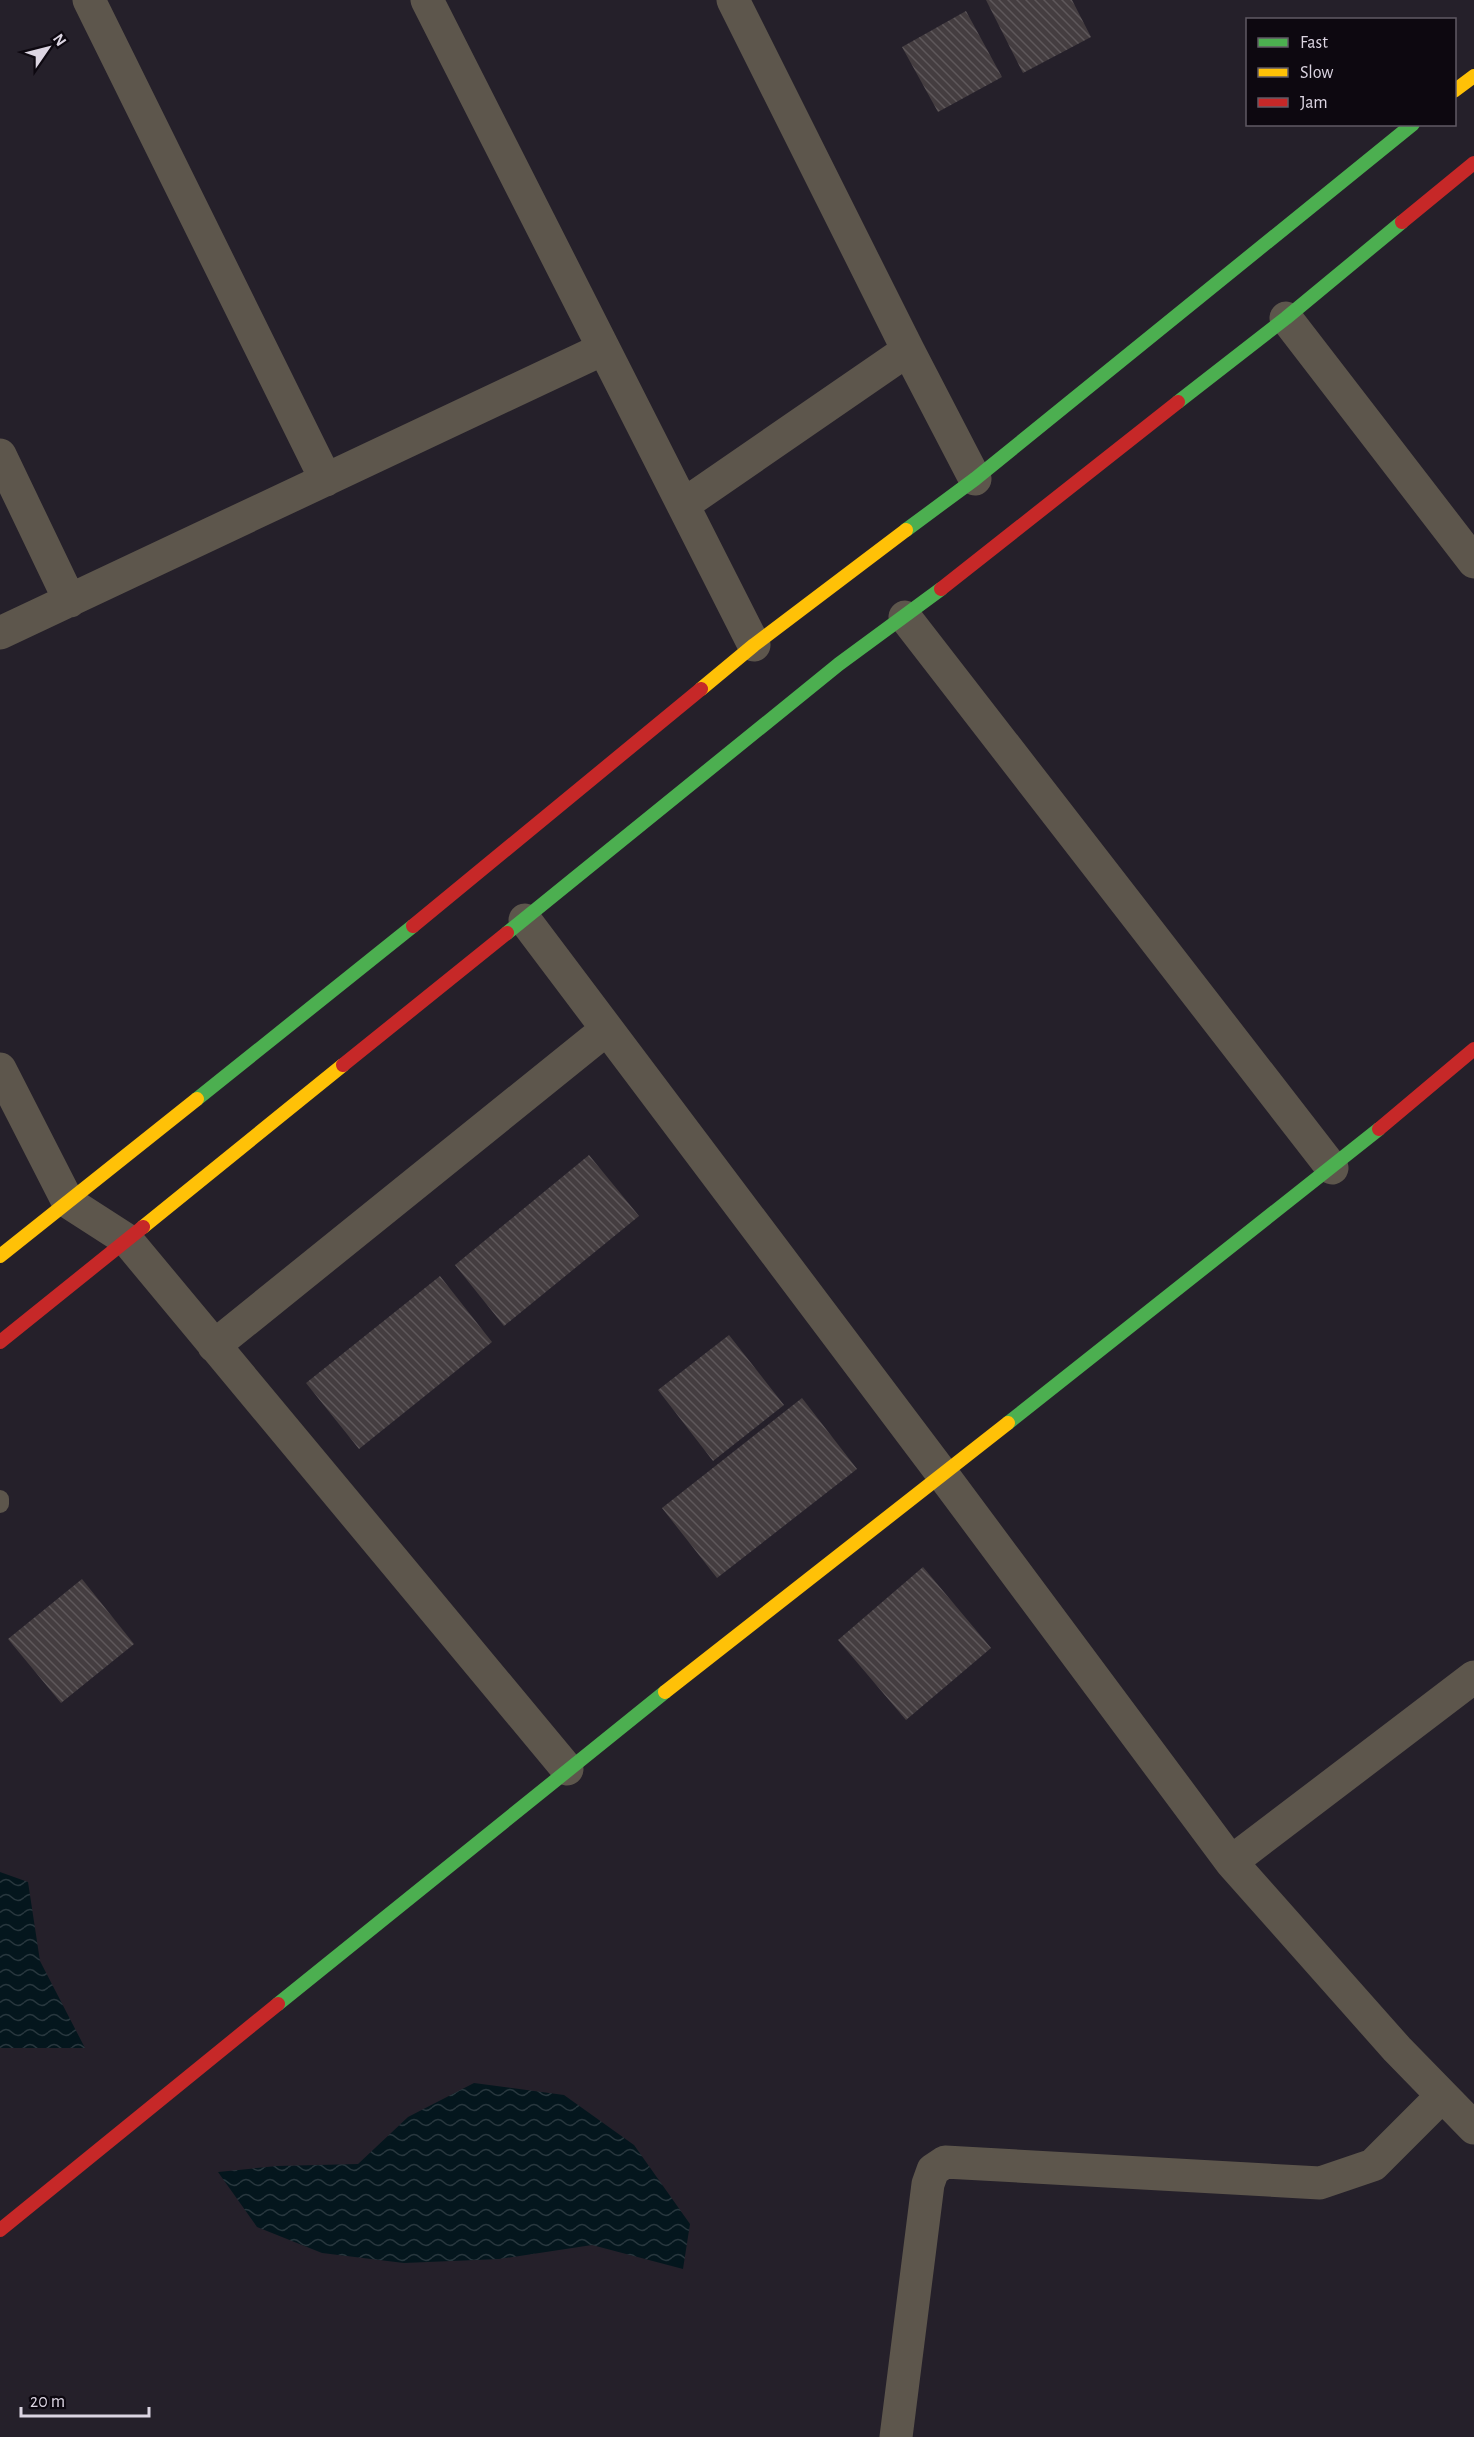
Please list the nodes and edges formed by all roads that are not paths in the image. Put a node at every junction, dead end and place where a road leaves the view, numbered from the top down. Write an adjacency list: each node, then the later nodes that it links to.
1 (89, 0): 13 (street)
2 (427, 0): 9 (street)
3 (734, 0): 10 (street)
4 (1474, 76): 5 (main road)
5 (1456, 91)
6 (1411, 126): 12 (main road)
7 (1474, 162): 8 (main road)
8 (1286, 318): 15 (street); 17 (main road)
9 (603, 349): 13 (street); 14 (street)
10 (908, 350): 12 (street); 14 (street)
11 (0, 455): 16 (street)
12 (975, 479): 19 (main road)
13 (326, 480): 16 (street)
14 (683, 505): 19 (street)
15 (1474, 562)
16 (70, 601): 18 (street)
17 (904, 617): 20 (main road); 24 (street)
18 (0, 633)
19 (754, 645): 25 (main road)
20 (525, 920): 21 (street); 26 (main road)
21 (607, 1029): 29 (street); 30 (street)
22 (1474, 1049): 24 (main road)
23 (0, 1069): 25 (street)
24 (1332, 1167): 30 (main road)
25 (68, 1202): 26 (street); 27 (main road)
26 (126, 1240): 28 (main road); 29 (street)
27 (0, 1256)
28 (0, 1342)
29 (214, 1346): 32 (street)
30 (943, 1475): 32 (main road); 33 (street)
31 (1474, 1677): 33 (street)
32 (567, 1769): 36 (main road)
33 (1231, 1862): 34 (street)
34 (1442, 2096): 35 (street); 37 (street)
35 (1474, 2128)
36 (0, 2230)
37 (896, 2437)

